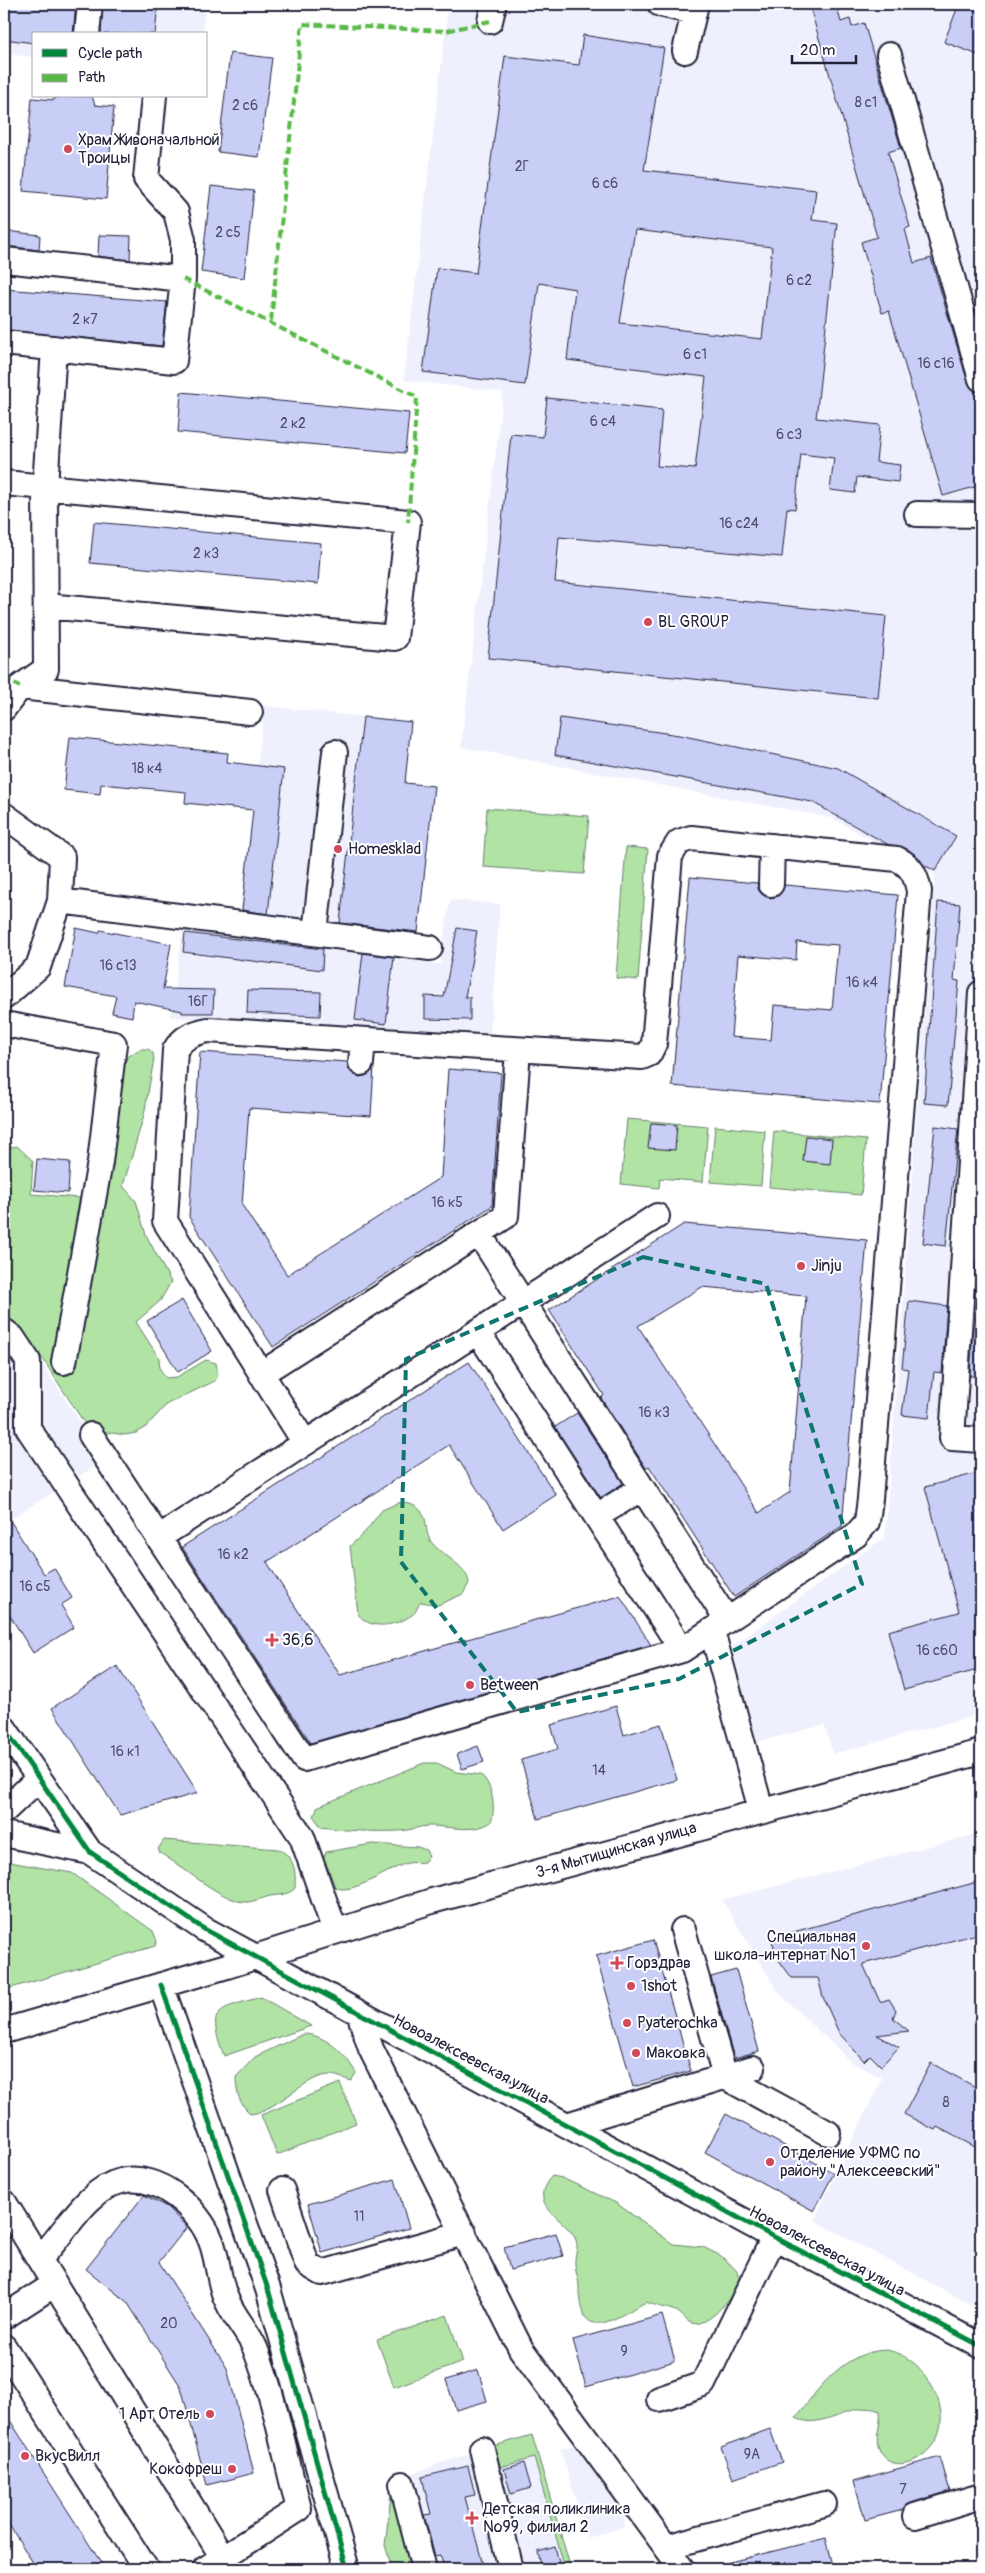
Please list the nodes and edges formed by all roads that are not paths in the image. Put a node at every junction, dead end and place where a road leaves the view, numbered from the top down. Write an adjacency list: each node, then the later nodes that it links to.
1 (90, 4): 4 (street)
2 (660, 4): 3 (street)
3 (695, 8): 5 (street)
4 (87, 32)
5 (686, 51)
6 (889, 55): 12 (street)
7 (154, 98): 9 (street)
8 (4, 260): 9 (street)
9 (183, 279): 11 (street)
10 (4, 343): 11 (street)
11 (54, 348): 14 (street)
12 (981, 379)
13 (4, 484): 14 (street)
14 (45, 488): 17 (street); 17 (street)
15 (918, 514): 16 (street)
16 (981, 515)
17 (46, 606): 18 (street)
18 (20, 687): 19 (street); 20 (street)
19 (4, 708)
20 (250, 712)
21 (335, 752): 26 (street)
22 (4, 815): 25 (street)
23 (772, 846): 24 (street); 32 (street); 47 (street)
24 (771, 884)
25 (60, 901): 26 (street); 29 (street)
26 (315, 933): 27 (street)
27 (430, 948)
28 (981, 994): 42 (street)
29 (4, 997)
30 (4, 1024): 39 (street)
31 (363, 1040): 32 (street); 33 (street); 40 (street)
32 (518, 1050): 35 (street)
33 (361, 1063)
34 (657, 1216): 36 (street)
35 (479, 1234): 36 (street); 40 (street)
36 (523, 1303): 38 (street); 44 (street)
37 (4, 1331): 57 (street)
38 (478, 1332): 43 (street); 45 (street)
39 (64, 1362)
40 (261, 1374): 43 (street)
41 (91, 1435): 46 (street)
42 (981, 1440)
43 (305, 1443): 46 (street)
44 (642, 1488): 45 (street); 47 (street)
45 (597, 1516): 48 (street)
46 (158, 1538): 48 (street)
47 (719, 1626): 48 (street); 52 (street)
48 (682, 1650)
49 (4, 1728): 51 (street, Новоалексеевская улица)
50 (981, 1752): 52 (street, 3-я Мытищинская улица)
51 (38, 1779): 53 (street); 55 (street, Новоалексеевская улица)
52 (761, 1810): 57 (street, 3-я Мытищинская улица)
53 (4, 1811)
54 (4, 1834): 55 (street, Новоалексеевская улица)
55 (90, 1852): 58 (street, Новоалексеевская улица)
56 (683, 1930): 63 (street)
57 (334, 1931): 58 (street, 3-я Мытищинская улица)
58 (253, 1958): 59 (street, 3-я Мытищинская улица); 60 (street, Новоалексеевская улица)
59 (161, 1985): 61 (street, 3-я Мытищинская улица); 84 (street)
60 (359, 2013): 64 (street, Новоалексеевская улица); 68 (street)
61 (4, 2031)
62 (752, 2068): 63 (street)
63 (725, 2077): 64 (street); 65 (street)
64 (567, 2125): 69 (street, Новоалексеевская улица)
65 (828, 2134)
66 (282, 2190): 68 (street)
67 (4, 2202): 70 (street)
68 (464, 2233): 81 (street)
69 (774, 2237): 73 (street, Новоалексеевская улица); 75 (street)
70 (40, 2258): 71 (street); 82 (street)
71 (55, 2284): 72 (street); 82 (street)
72 (4, 2317)
73 (981, 2346)
74 (4, 2347): 83 (street)
75 (659, 2399)
76 (482, 2449): 86 (street)
77 (402, 2484): 85 (street)
78 (981, 2496): 80 (street)
79 (824, 2504): 81 (street)
80 (915, 2516)
81 (666, 2547): 87 (street)
82 (219, 2565)
83 (146, 2569)
84 (347, 2569)
85 (424, 2569)
86 (511, 2569)
87 (682, 2569)

